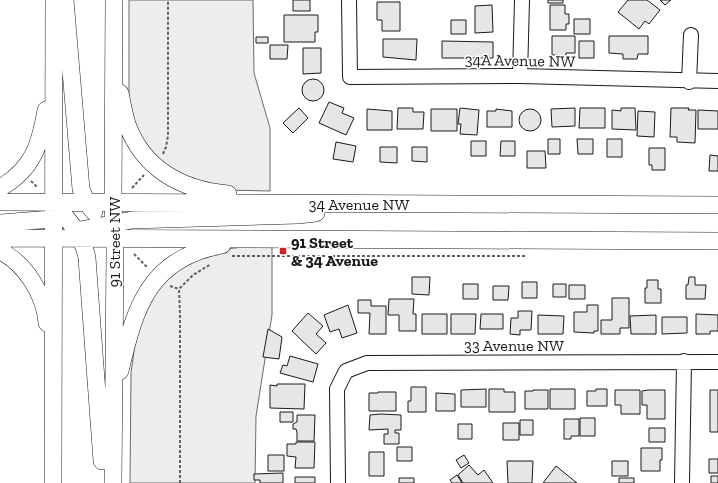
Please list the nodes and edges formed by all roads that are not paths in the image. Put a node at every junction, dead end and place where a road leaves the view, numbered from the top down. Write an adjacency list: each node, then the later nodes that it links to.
1 (54, 0): 7 (main road)
2 (65, 0): 18 (main road)
3 (114, 0): 8 (main road, 91 Street NW)
4 (350, 0): 9 (street, 34A Avenue NW)
5 (522, 0): 9 (street)
6 (691, 35): 11 (street)
7 (54, 62): 12 (main road); 14 (main road)
8 (114, 67): 15 (main road, 91 Street NW); 16 (main road)
9 (520, 76): 11 (street, 34A Avenue NW)
10 (718, 81): 11 (street, 34A Avenue NW)
11 (689, 82)
12 (0, 188)
13 (0, 202): 14 (main road, 34 Avenue NW)
14 (54, 202): 18 (main road, 34 Avenue NW); 20 (main road)
15 (113, 203): 16 (main road, 34 Avenue NW); 18 (main road, 34 Avenue NW); 21 (main road, 91 Street NW)
16 (373, 204): 17 (main road, 34 Avenue NW); 21 (main road)
17 (718, 205)
18 (90, 207): 20 (main road); 21 (main road)
19 (0, 223): 20 (main road)
20 (69, 227): 21 (main road); 23 (main road); 23 (main road); 32 (main road)
21 (110, 229): 24 (main road); 30 (main road, 91 Street NW)
22 (0, 238): 23 (main road)
23 (54, 239): 29 (main road)
24 (259, 239): 25 (main road); 30 (main road)
25 (718, 241)
26 (0, 251): 29 (main road)
27 (684, 361): 28 (street, 33 Avenue NW); 34 (street, 33 Avenue NW); 35 (street)
28 (718, 362)
29 (53, 389): 31 (main road)
30 (113, 400): 33 (main road, 91 Street NW)
31 (53, 483)
32 (103, 483)
33 (113, 483)
34 (338, 483)
35 (682, 483)

